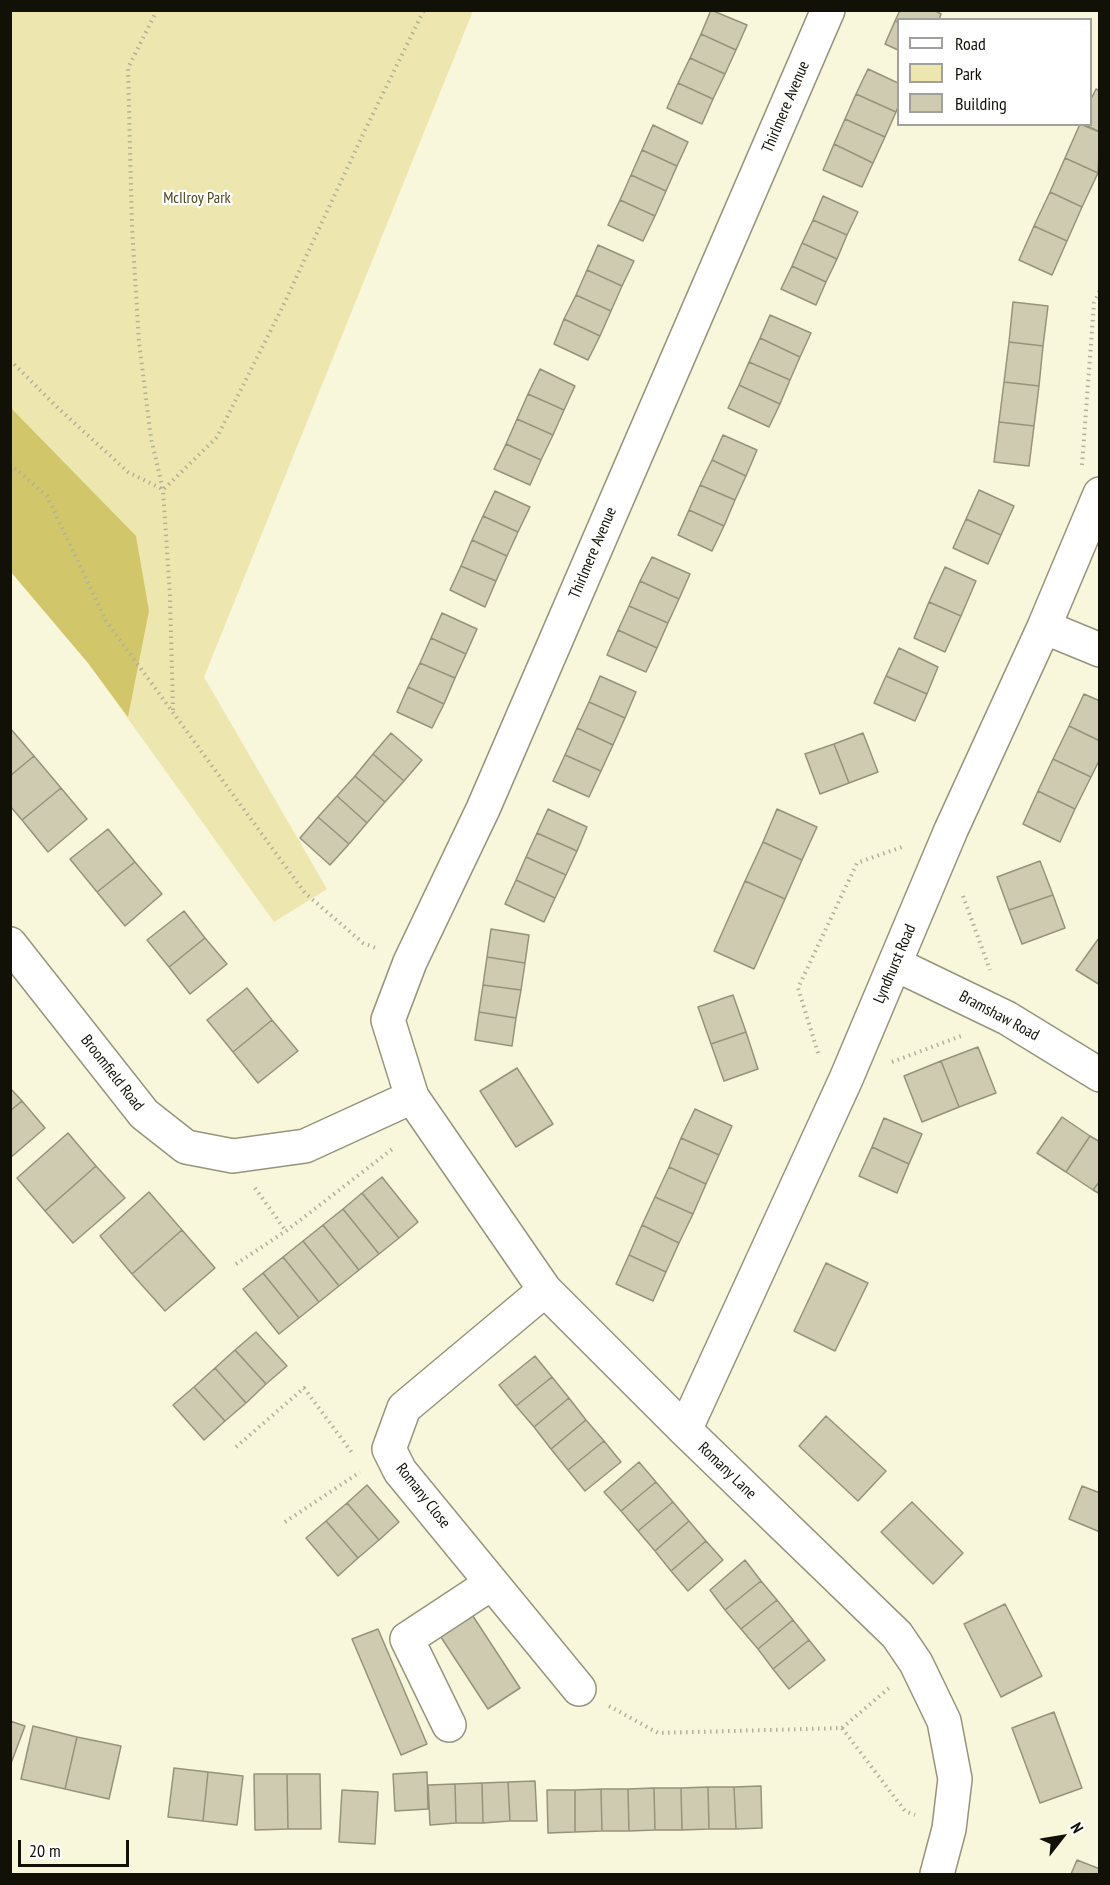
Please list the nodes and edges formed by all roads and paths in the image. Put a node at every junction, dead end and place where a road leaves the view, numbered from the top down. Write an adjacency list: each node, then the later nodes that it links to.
1 (157, 10): 8 (path)
2 (424, 10): 8 (path)
3 (828, 10): 14 (street, Thirlmere Avenue)
4 (1100, 290): 7 (path)
5 (10, 360): 8 (path)
6 (10, 464): 11 (path)
7 (1090, 485): 9 (street, Lyndhurst Road)
8 (163, 490): 11 (path)
9 (1044, 627): 10 (street); 12 (street, Lyndhurst Road)
10 (1100, 650)
11 (173, 710): 14 (path)
12 (951, 830): 15 (street, Lyndhurst Road); 17 (path)
13 (10, 944): 19 (street, Broomfield Road)
14 (410, 962): 18 (street, Thirlmere Avenue)
15 (895, 964): 16 (street, Bramshaw Road); 17 (street, Lyndhurst Road)
16 (1100, 1075)
17 (834, 1106): 23 (street, Lyndhurst Road)
18 (420, 1109): 19 (street, Broomfield Road); 20 (path); 22 (street, Romany Lane)
19 (233, 1156): 20 (path)
20 (286, 1231): 21 (path)
21 (236, 1264)
22 (545, 1290): 23 (street, Romany Lane); 25 (street, Romany Close)
23 (685, 1430): 33 (street, Romany Lane)
24 (236, 1447): 25 (path)
25 (377, 1459): 26 (path); 27 (street, Romany Close)
26 (285, 1522)
27 (492, 1582): 29 (street, Romany Close); 30 (street)
28 (896, 1682): 31 (path)
29 (579, 1689): 31 (path)
30 (449, 1725)
31 (842, 1728): 32 (path)
32 (905, 1811)
33 (938, 1875)

